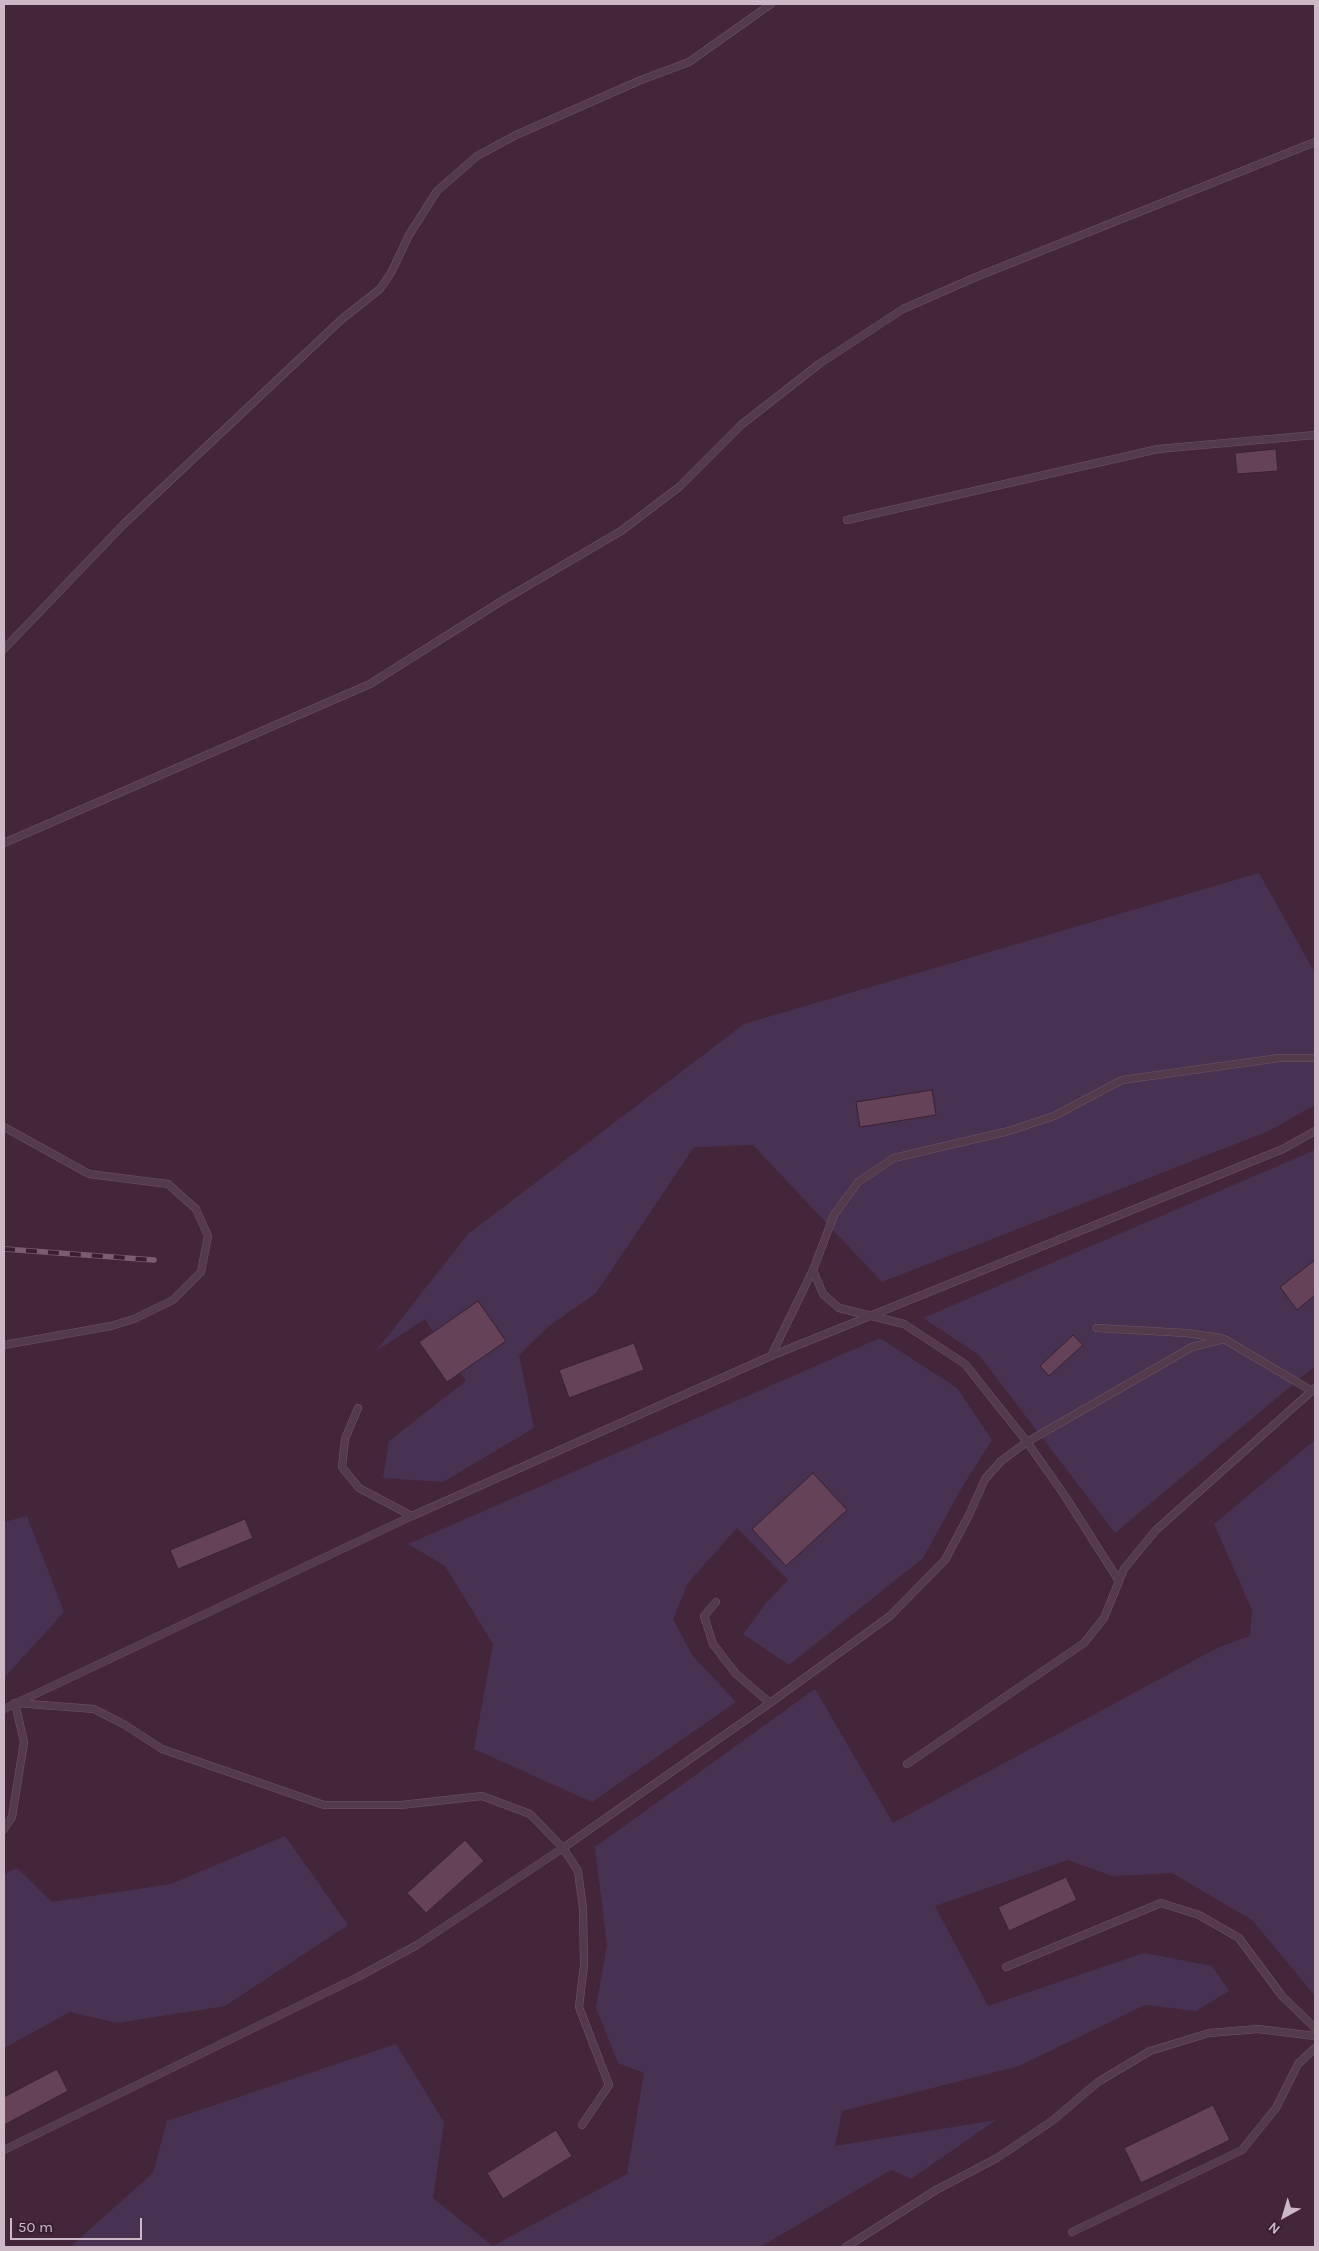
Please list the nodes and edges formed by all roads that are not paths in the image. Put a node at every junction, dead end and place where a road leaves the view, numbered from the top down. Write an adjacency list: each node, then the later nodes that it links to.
1 (771, 4): 5 (lane)
2 (1315, 142): 6 (lane)
3 (1315, 435): 4 (lane)
4 (847, 520)
5 (4, 649)
6 (4, 843)
7 (1315, 1058): 10 (lane)
8 (4, 1127): 14 (lane)
9 (1315, 1131): 11 (lane)
10 (813, 1270): 11 (lane); 15 (lane)
11 (871, 1315): 15 (lane); 18 (lane)
12 (1096, 1328): 13 (lane)
13 (1224, 1339): 16 (lane); 18 (lane)
14 (4, 1345)
15 (771, 1356): 19 (lane)
16 (1313, 1389): 20 (lane)
17 (358, 1408): 19 (lane)
18 (1027, 1442): 20 (lane); 23 (lane)
19 (412, 1516): 22 (lane)
20 (1119, 1581): 25 (lane)
21 (716, 1602): 23 (lane)
22 (15, 1703): 24 (lane); 26 (lane); 27 (lane)
23 (770, 1703): 27 (lane)
24 (4, 1709)
25 (907, 1764)
26 (4, 1830)
27 (563, 1848): 32 (lane); 33 (lane)
28 (1006, 1967): 29 (lane)
29 (1315, 2028)
30 (1315, 2036): 35 (lane)
31 (1315, 2048): 34 (lane)
32 (582, 2125)
33 (4, 2150)
34 (1072, 2232)
35 (846, 2247)

